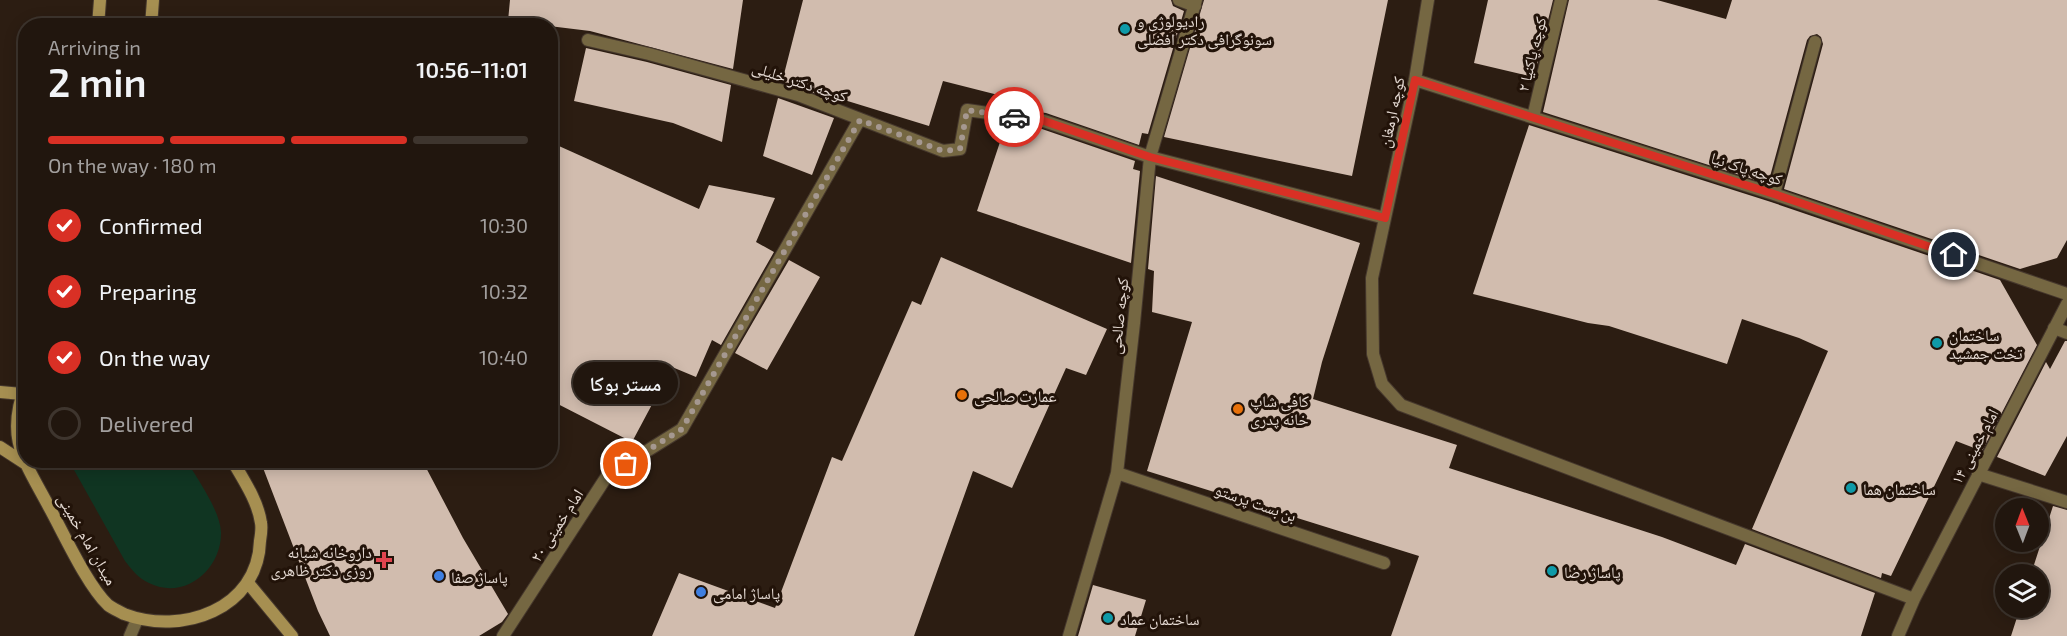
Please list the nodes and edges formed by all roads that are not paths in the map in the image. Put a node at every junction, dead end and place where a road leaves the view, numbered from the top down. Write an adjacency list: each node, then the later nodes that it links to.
1 (100, 0): 7 (main road)
2 (153, 0): 8 (main road)
3 (1179, 0): 6 (street)
4 (1428, 0): 11 (street, کوچه ارمغان)
5 (1561, 0): 12 (street, کوچه پاکنیا ۲)
6 (1196, 3): 14 (street, کوچه صالحی)
7 (99, 18)
8 (152, 18)
9 (588, 40): 13 (street, کوچه دکتر خلیلی)
10 (1815, 42): 15 (street)
11 (1415, 80): 12 (street, کوچه پاک نیا); 16 (street, کوچه ارمغان)
12 (1533, 117): 15 (street, کوچه پاک نیا)
13 (860, 120): 14 (street, کوچه دکتر خلیلی); 40 (street, امام خمینی ۲۰)
14 (1150, 157): 16 (street); 29 (street, کوچه صالحی)
15 (1774, 194): 17 (street, کوچه پاک نیا)
16 (1383, 224): 34 (street, کوچه ارمغان)
17 (2067, 294)
18 (2067, 304): 19 (street, امام خمینی ۱۴)
19 (2054, 328): 20 (street); 30 (street, امام خمینی ۱۴)
20 (2067, 333)
21 (18, 390): 22 (main road)
22 (0, 392)
23 (18, 408): 24 (main road, میدان امام خمینی)
24 (18, 442)
25 (0, 447): 26 (main road)
26 (18, 459)
27 (28, 468): 35 (main road, میدان امام خمینی)
28 (236, 468): 33 (main road, میدان امام خمینی)
29 (1117, 473): 32 (street, بن بست پرستو); 41 (street, کوچه صالحی)
30 (1978, 474): 31 (street); 34 (street, امام خمینی ۱۴)
31 (2067, 502)
32 (1384, 563)
33 (249, 584): 36 (main road, میدان امام خمینی); 39 (main road)
34 (1914, 599): 37 (street, امام خمینی ۱۴)
35 (136, 622): 36 (main road, میدان امام خمینی); 38 (street)
36 (172, 632)
37 (1903, 635)
38 (130, 636)
39 (292, 636)
40 (503, 636)
41 (1070, 636)

